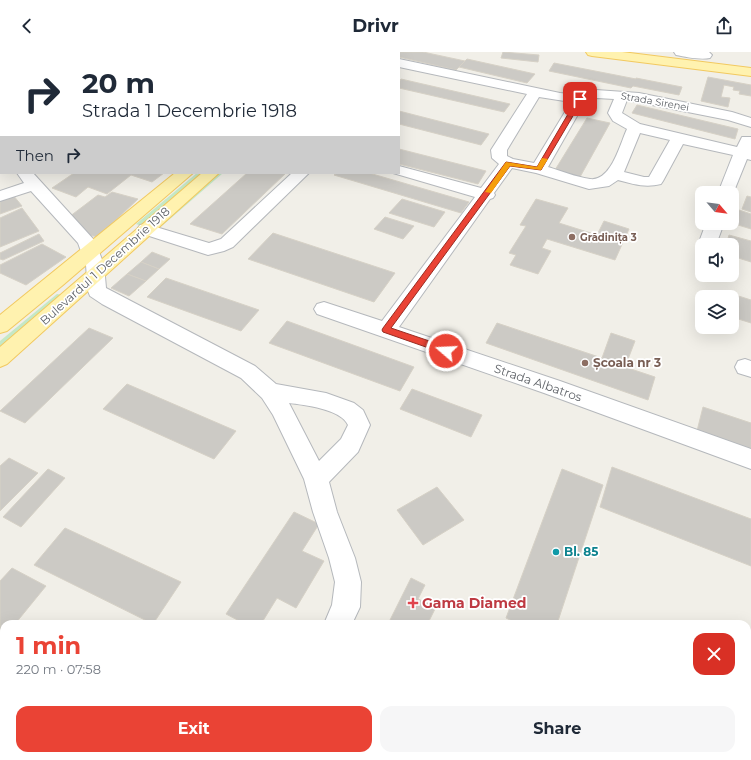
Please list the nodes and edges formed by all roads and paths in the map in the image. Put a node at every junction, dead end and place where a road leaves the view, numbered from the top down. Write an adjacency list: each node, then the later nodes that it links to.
1 (592, 52): 3 (main road)
2 (680, 52): 3 (street)
3 (706, 57): 5 (main road)
4 (405, 64): 6 (street); 7 (street, Strada Sirenei)
5 (751, 72)
6 (400, 75)
7 (535, 92): 9 (street, Strada Sirenei); 15 (street)
8 (622, 96): 9 (street, Strada Sirenei); 10 (street, Strada Sirenei); 11 (street)
9 (580, 99): 16 (street)
10 (751, 122)
11 (635, 127): 13 (street); 21 (street)
12 (751, 131): 14 (street)
13 (679, 138): 14 (street); 21 (street)
14 (746, 154): 23 (street)
15 (508, 164): 16 (street); 24 (street)
16 (539, 169): 21 (street)
17 (400, 171): 24 (street)
18 (184, 174): 27 (main road, Bulevardul 1 Decembrie 1918)
19 (210, 174): 26 (main road, Bulevardul 1 Decembrie 1918)
20 (300, 174): 26 (street)
21 (615, 174)
22 (29, 179): 25 (street); 27 (street)
23 (730, 186)
24 (487, 195): 31 (street)
25 (0, 196)
26 (146, 229): 28 (main road, Bulevardul 1 Decembrie 1918)
27 (92, 251): 28 (street); 30 (main road, Bulevardul 1 Decembrie 1918)
28 (97, 273): 32 (main road, Bulevardul 1 Decembrie 1918); 33 (street)
29 (324, 309): 31 (street, Strada Albatros)
30 (0, 326)
31 (386, 330): 34 (street, Strada Albatros)
32 (0, 359)
33 (270, 392): 35 (street); 35 (street)
34 (751, 459)
35 (316, 479): 36 (street)
36 (340, 620)

